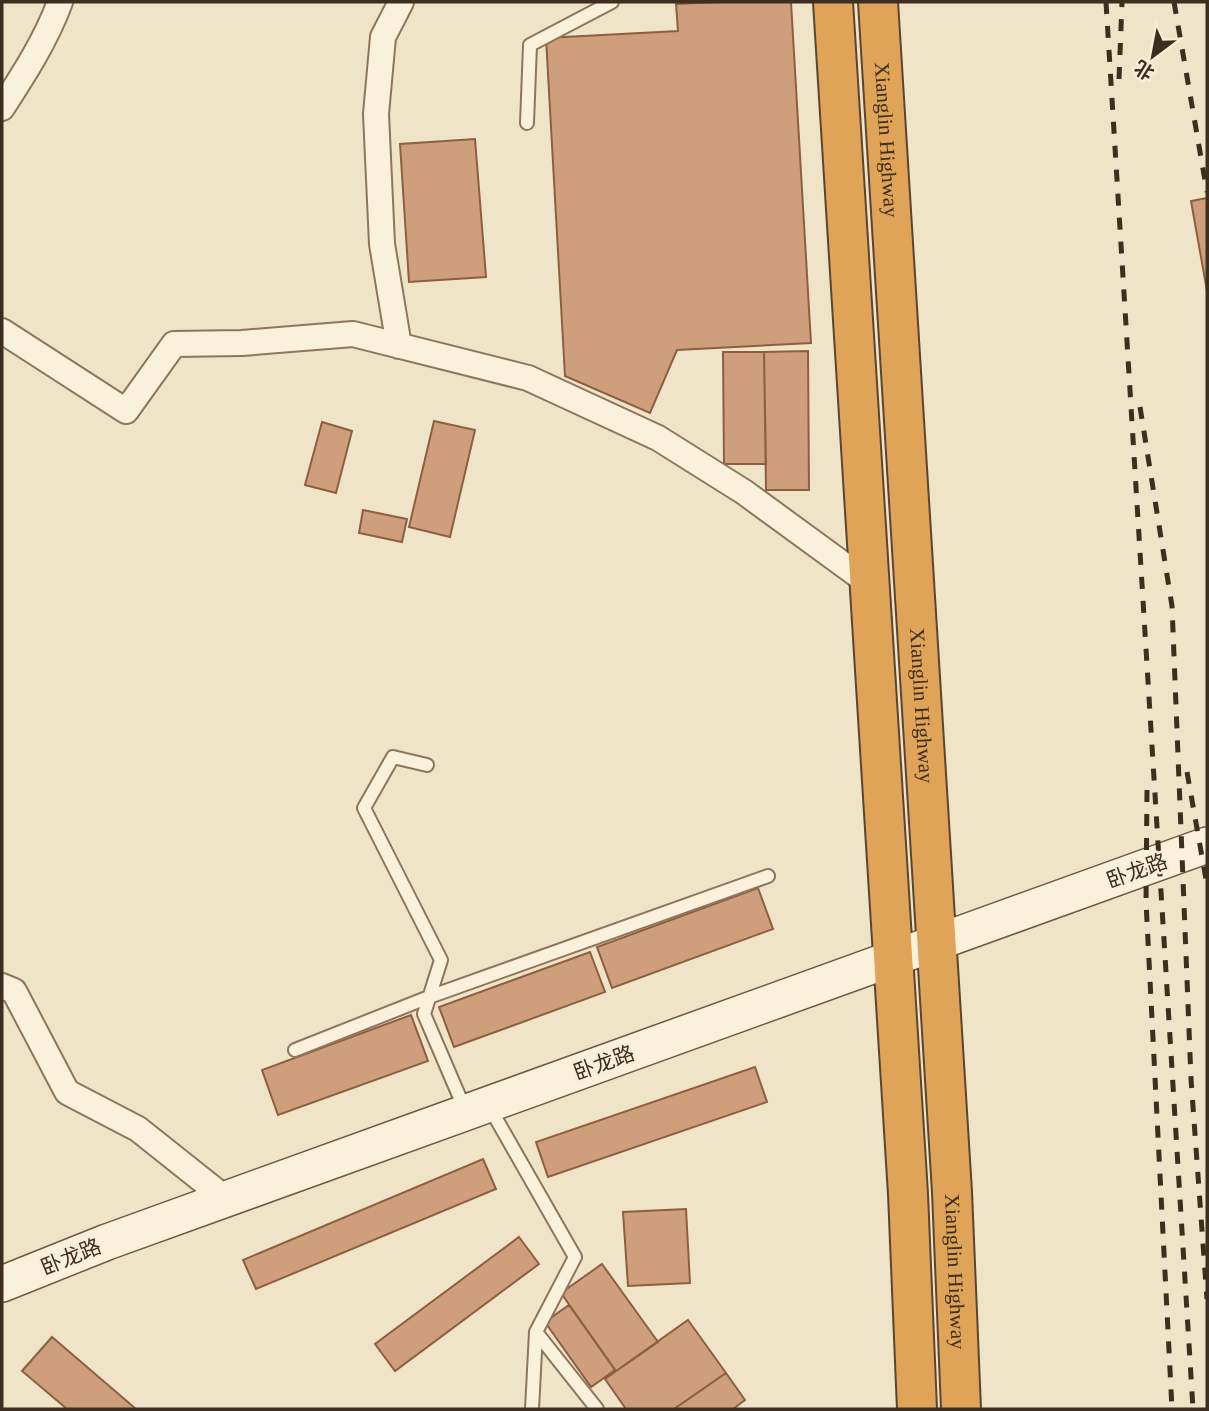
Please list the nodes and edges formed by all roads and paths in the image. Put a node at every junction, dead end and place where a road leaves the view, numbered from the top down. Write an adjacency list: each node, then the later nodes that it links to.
1 (60, 2): 6 (street)
2 (401, 2): 9 (street)
3 (612, 2): 7 (lane)
4 (833, 2): 10 (highway, Xianglin Highway)
5 (878, 2): 14 (highway, Xianglin Highway)
6 (2, 108)
7 (527, 123)
8 (2, 331): 9 (street)
9 (399, 346): 10 (street)
10 (870, 584): 15 (highway, Xianglin Highway)
11 (427, 765): 17 (lane)
12 (1207, 845): 14 (street, 卧龙路)
13 (768, 876): 17 (lane)
14 (937, 943): 15 (street, 卧龙路); 26 (highway, Xianglin Highway)
15 (893, 958): 19 (street, 卧龙路); 25 (highway, Xianglin Highway)
16 (2, 986): 20 (street)
17 (429, 998): 18 (lane); 19 (lane)
18 (295, 1050)
19 (477, 1108): 20 (street, 卧龙路); 22 (lane)
20 (226, 1199): 21 (street, 卧龙路)
21 (2, 1284)
22 (536, 1332): 23 (lane); 24 (lane)
23 (532, 1409)
24 (597, 1409)
25 (917, 1409)
26 (961, 1409)

